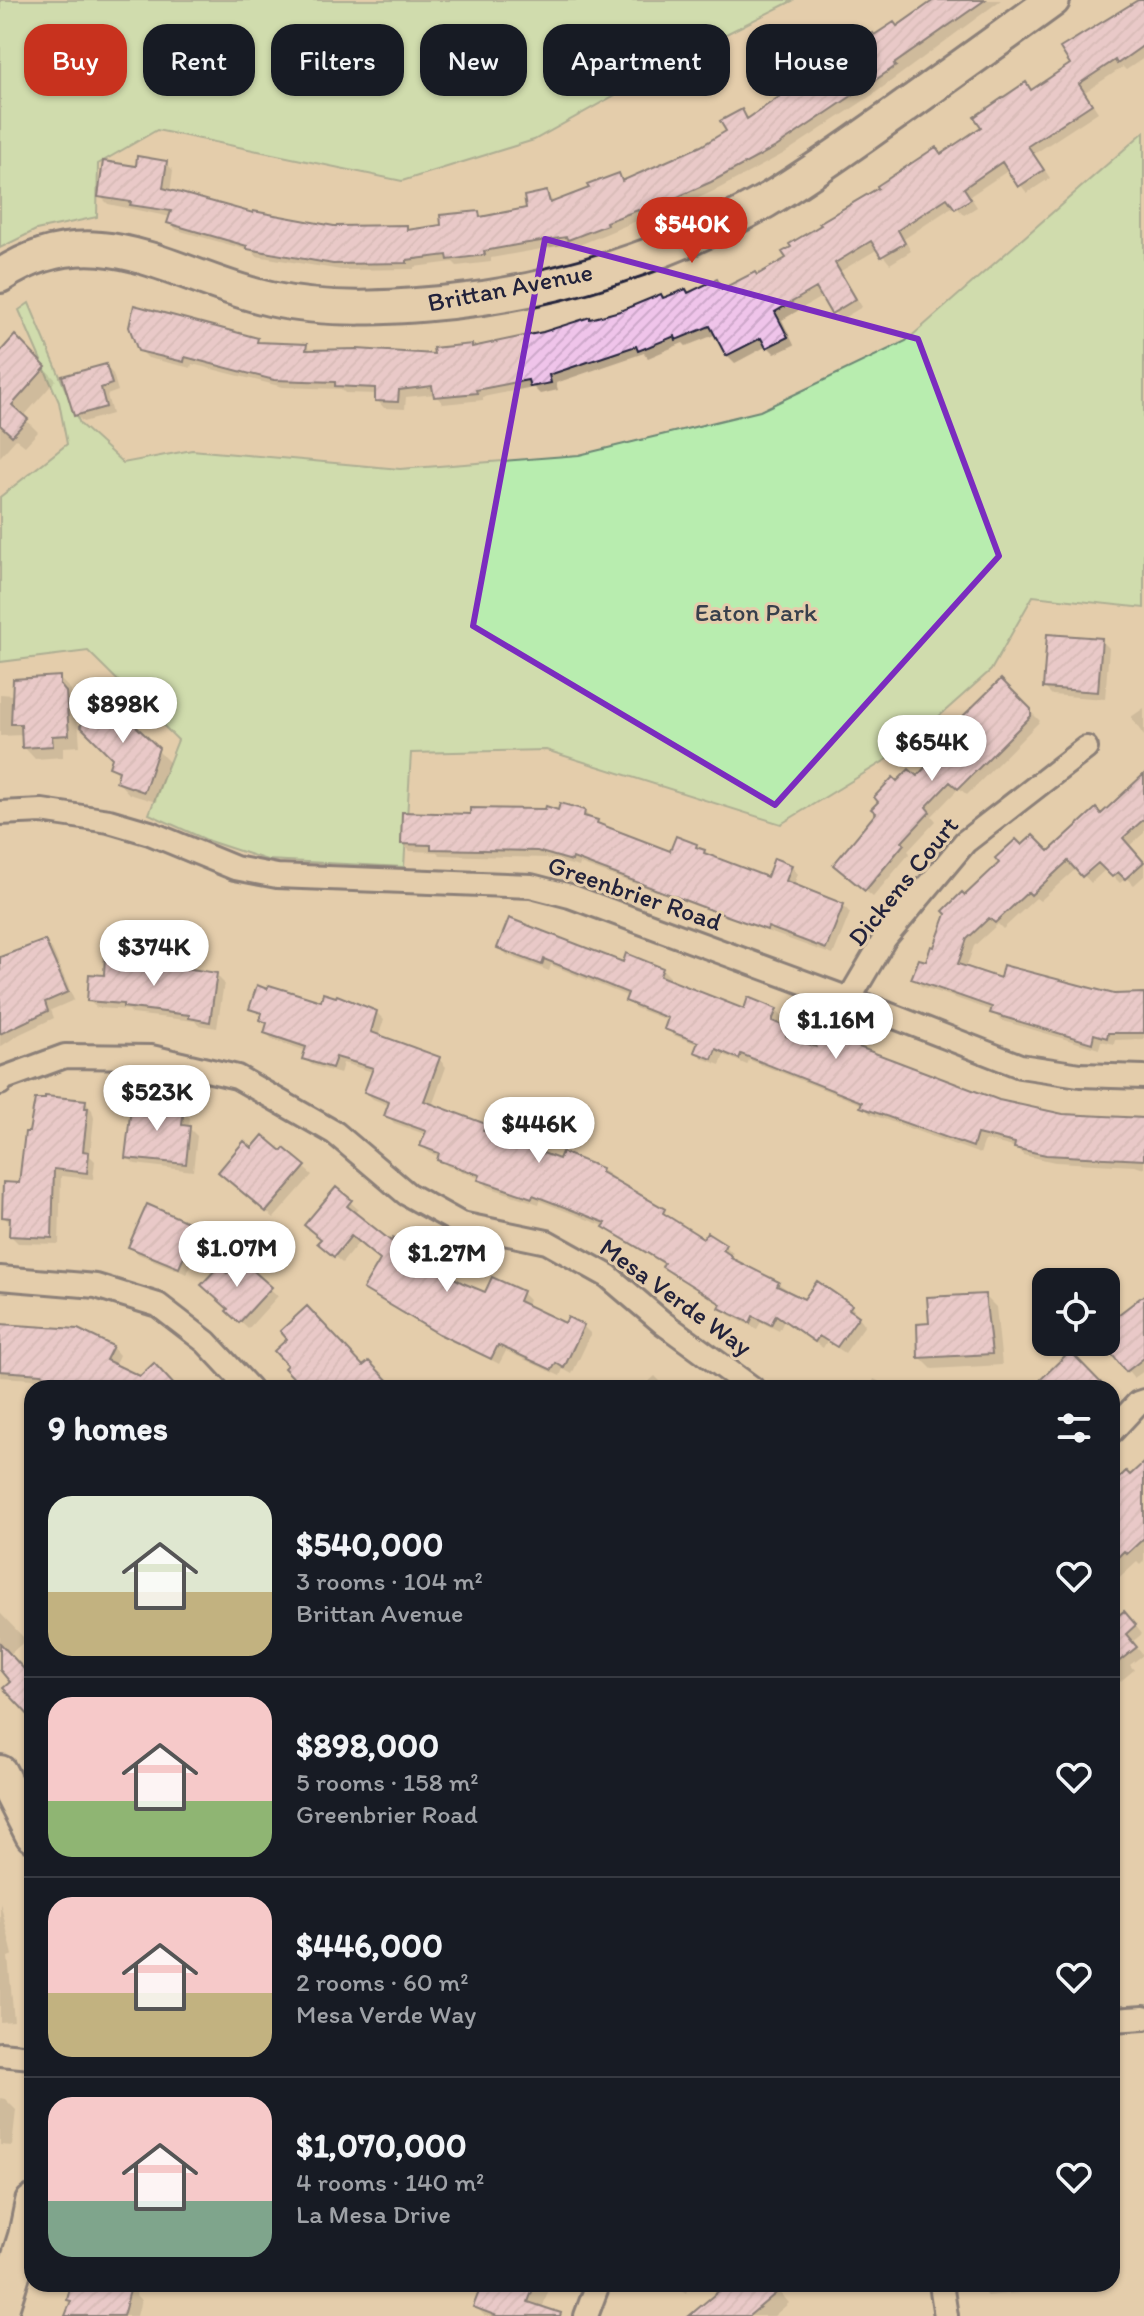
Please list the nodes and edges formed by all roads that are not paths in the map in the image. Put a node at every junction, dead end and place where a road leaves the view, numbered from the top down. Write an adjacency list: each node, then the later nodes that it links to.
1 (1053, 0): 2 (main road, Brittan Avenue)
2 (0, 276)
3 (1086, 748): 5 (street, Dickens Court)
4 (0, 813): 5 (street, Greenbrier Road)
5 (849, 999): 6 (street, Greenbrier Road)
6 (1144, 1077)
7 (0, 1083): 10 (street, Mesa Verde Way)
8 (0, 1278): 9 (street)
9 (242, 1380)
10 (741, 1380)
11 (1144, 1401): 12 (street)
12 (1120, 1422)
13 (0, 1772): 14 (main road)
14 (24, 1819)
15 (1144, 2018): 16 (street)
16 (1120, 2020)
17 (0, 2054): 18 (street)
18 (24, 2056)
19 (24, 2230): 22 (main road)
20 (595, 2292): 23 (street)
21 (942, 2292): 24 (street)
22 (0, 2316)
23 (586, 2316)
24 (946, 2316)

